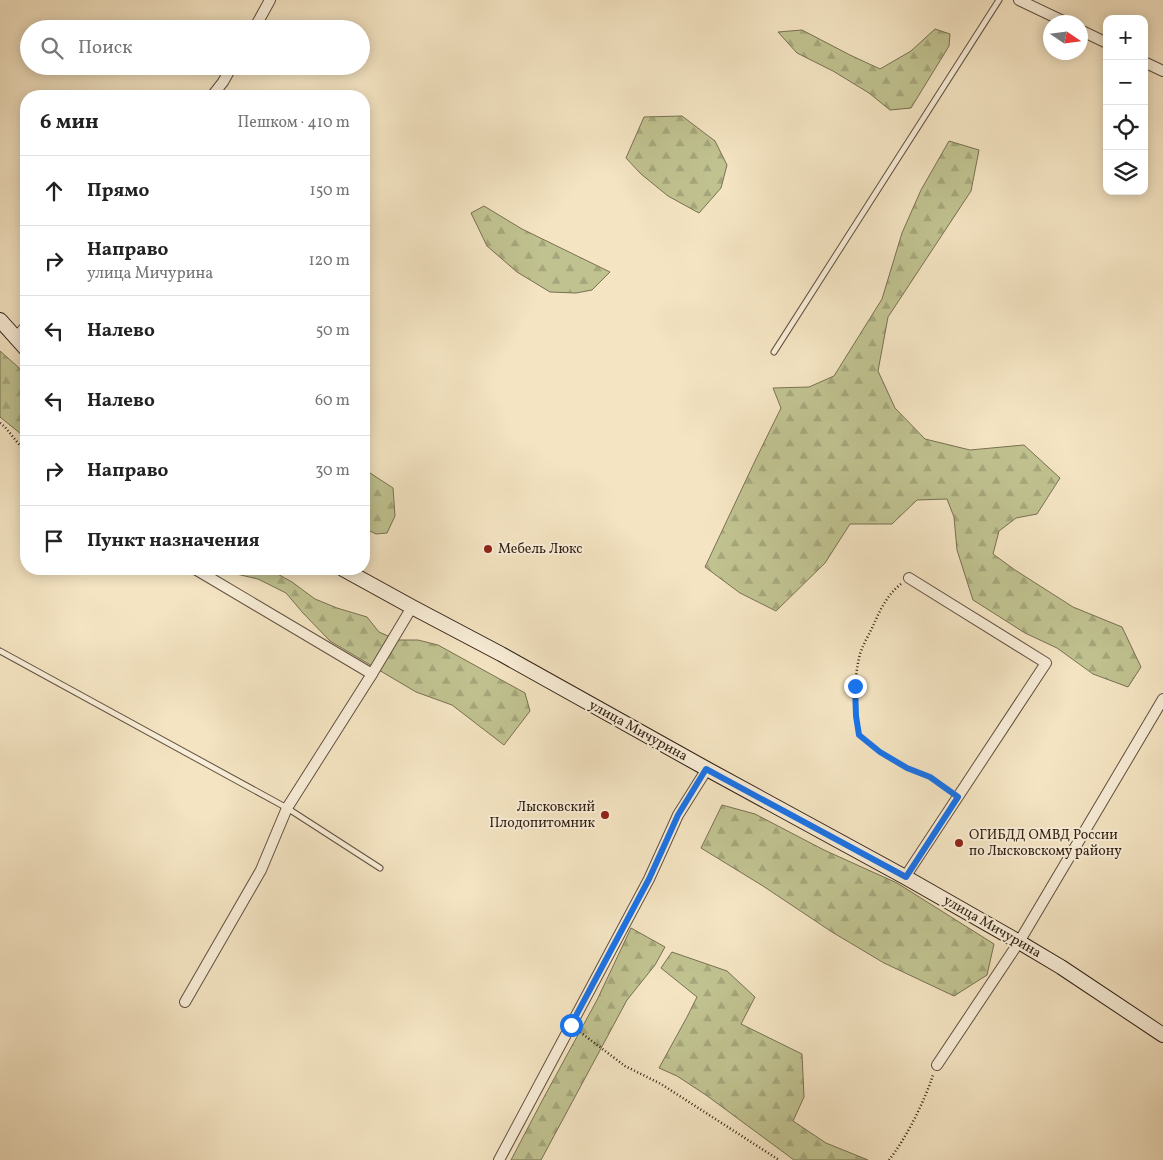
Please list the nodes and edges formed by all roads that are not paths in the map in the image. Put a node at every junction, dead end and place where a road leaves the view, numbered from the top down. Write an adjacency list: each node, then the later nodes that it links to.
1 (270, 0): 5 (street)
2 (999, 0): 16 (lane)
3 (1019, 0): 4 (street)
4 (1050, 15)
5 (259, 20)
6 (1088, 34): 7 (street)
7 (1103, 41)
8 (1148, 64): 9 (street)
9 (1163, 71)
10 (227, 75): 11 (street)
11 (217, 90)
12 (0, 320): 14 (main road)
13 (20, 333): 14 (street)
14 (16, 338): 15 (main road)
15 (20, 342)
16 (774, 352)
17 (205, 575): 22 (street)
18 (354, 575): 20 (main road, улица Мичурина)
19 (909, 578): 27 (street)
20 (412, 608): 22 (street); 24 (main road, улица Мичурина)
21 (0, 651): 25 (lane)
22 (372, 674): 25 (street)
23 (1163, 699): 28 (street)
24 (706, 769): 27 (main road, улица Мичурина); 32 (street)
25 (287, 808): 26 (lane); 29 (street)
26 (380, 868)
27 (906, 877): 28 (main road, улица Мичурина)
28 (1020, 942): 30 (main road, улица Мичурина); 31 (street)
29 (185, 1002)
30 (1163, 1035)
31 (937, 1065)
32 (499, 1160)

